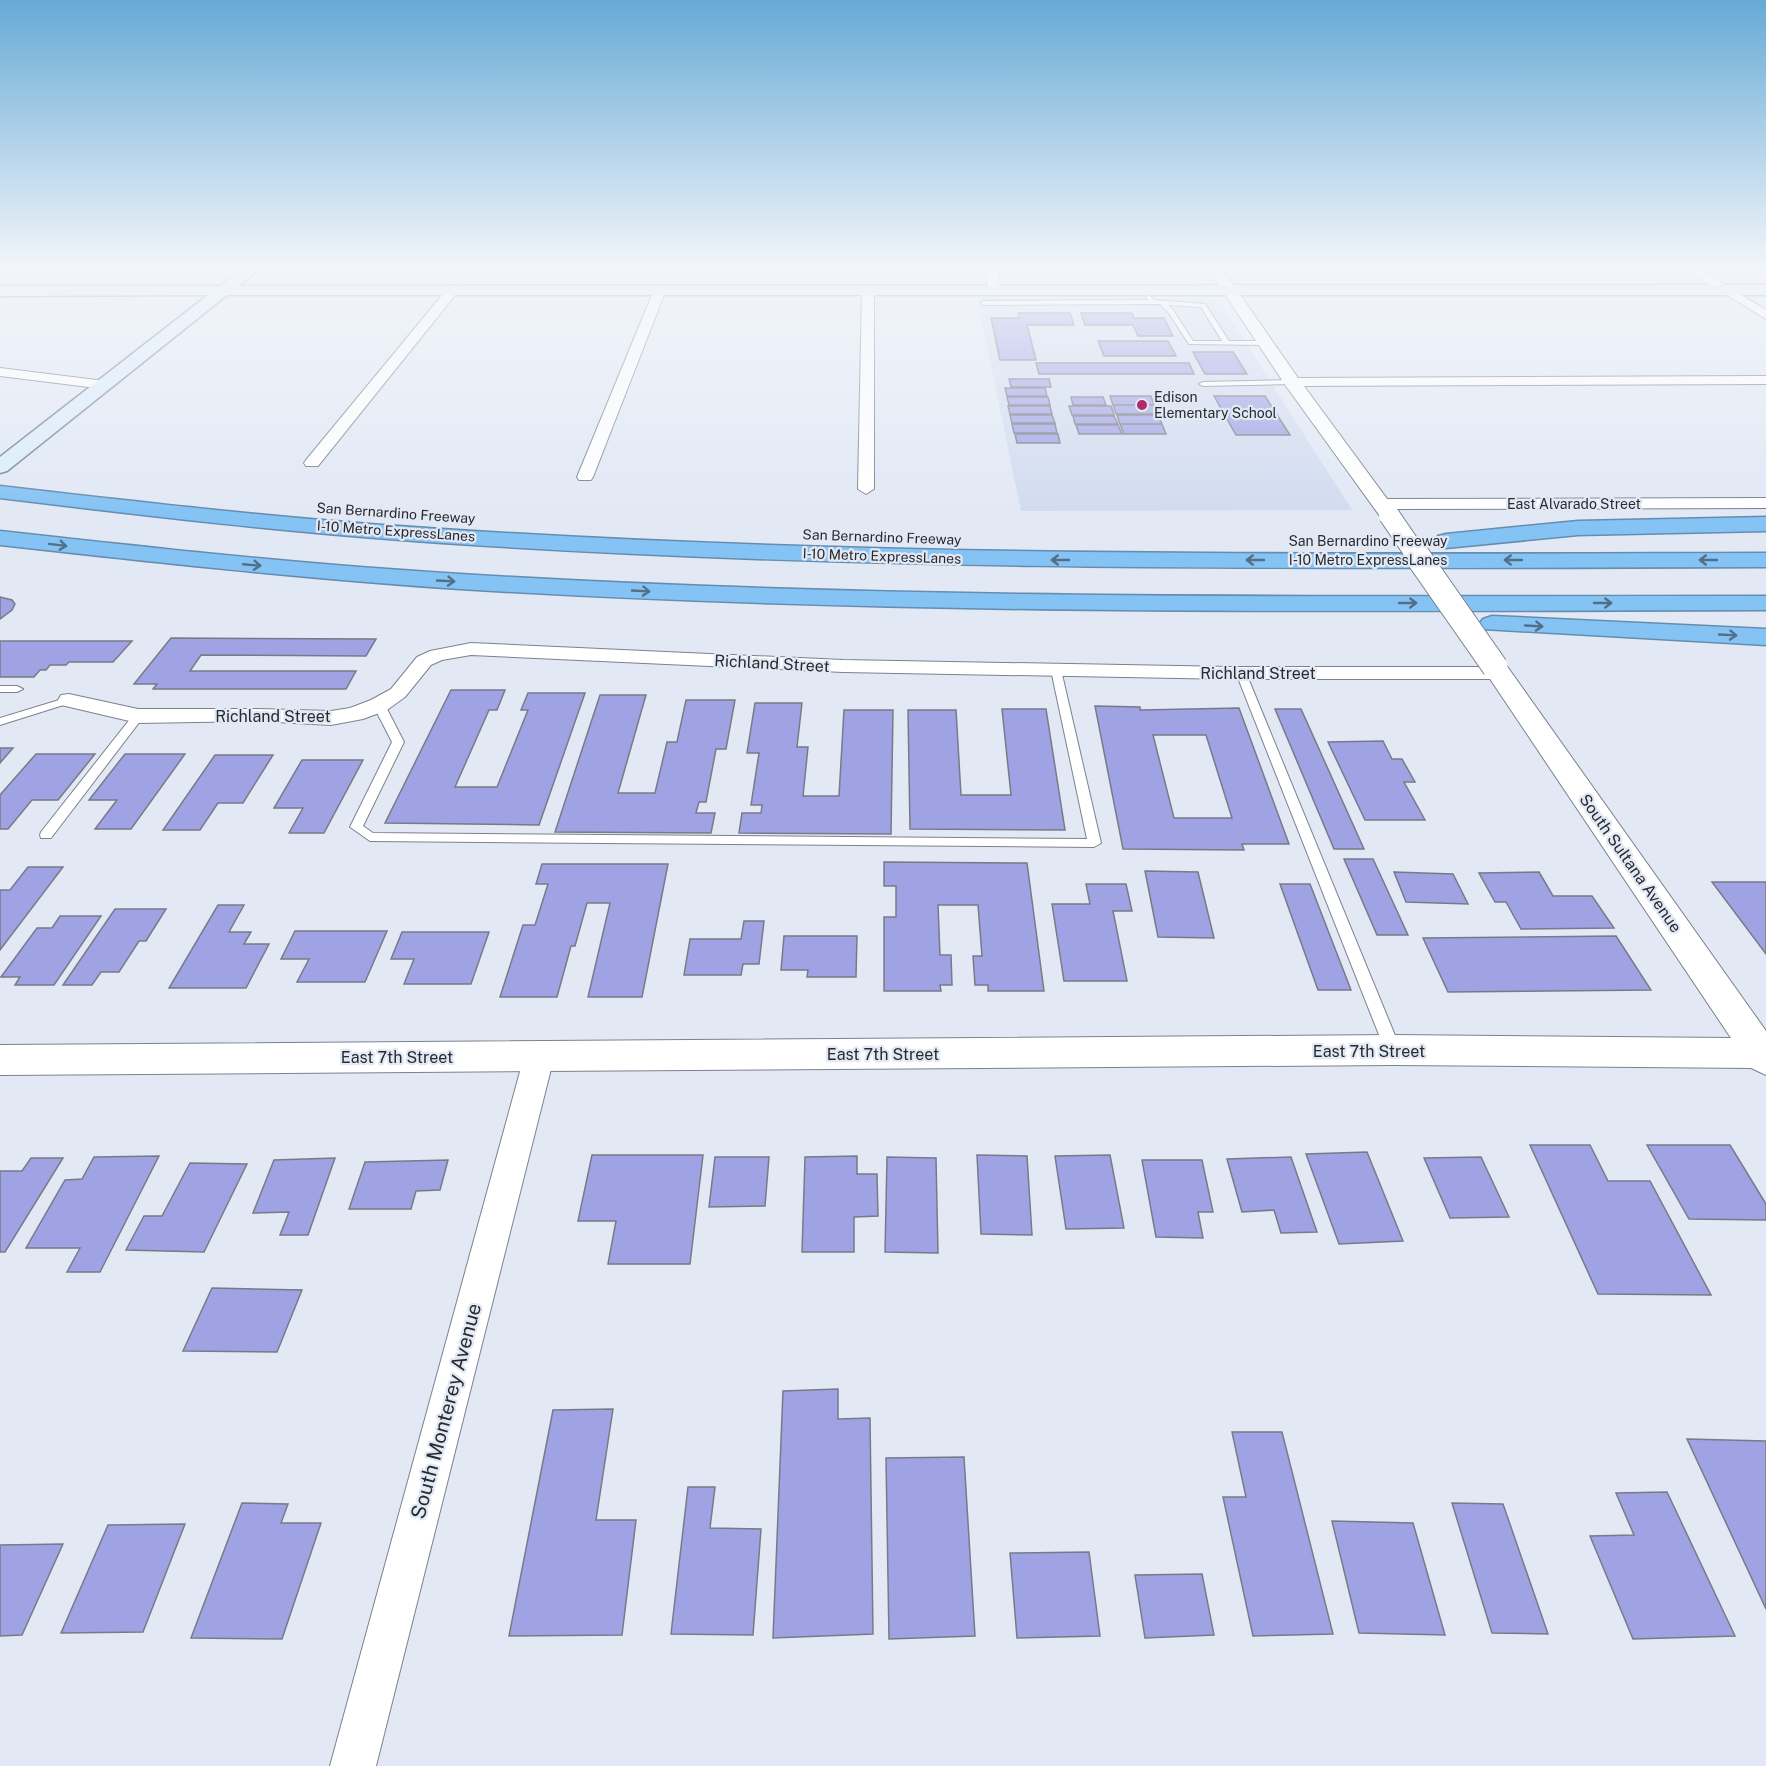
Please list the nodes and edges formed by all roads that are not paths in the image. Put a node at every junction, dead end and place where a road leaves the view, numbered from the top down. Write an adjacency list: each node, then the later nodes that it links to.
1 (155, 345): 10 (main road)
2 (408, 345): 11 (street)
3 (638, 345): 14 (street)
4 (867, 345): 15 (street)
5 (1267, 345): 8 (street, South Sultana Avenue)
6 (0, 372): 10 (street)
7 (1766, 380): 8 (street)
8 (1292, 382): 9 (lane); 18 (street, South Sultana Avenue)
9 (1203, 384)
10 (105, 385): 12 (main road)
11 (312, 463)
12 (0, 467)
13 (0, 473): 24 (highway, San Bernardino Freeway)
14 (585, 477)
15 (866, 489)
16 (0, 492): 26 (highway, I-10 Metro ExpressLanes, one-way to 16)
17 (1766, 503): 18 (street, East Alvarado Street)
18 (1386, 510): 32 (street, South Sultana Avenue, bridge)
19 (0, 514): 20 (highway)
20 (58, 521)
21 (1766, 524): 24 (highway)
22 (150, 532): 27 (highway, I-10 Metro ExpressLanes)
23 (0, 538): 29 (highway, one-way to 29)
24 (1446, 541): 25 (highway, San Bernardino Freeway)
25 (1766, 541)
26 (1766, 560)
27 (1766, 582)
28 (1766, 603): 29 (highway, one-way to 28)
29 (1098, 604): 30 (highway, one-way to 30)
30 (1766, 637)
31 (1056, 670): 33 (street, Richland Street); 37 (street, Richland Street); 37 (lane)
32 (1498, 670): 33 (street, Richland Street); 42 (street, South Sultana Avenue)
33 (1241, 673): 41 (lane)
34 (0, 689): 35 (lane)
35 (17, 689)
36 (69, 700): 38 (street, Richland Street); 39 (lane)
37 (379, 705): 38 (street, Richland Street)
38 (138, 716): 40 (lane)
39 (0, 722)
40 (46, 835)
41 (1393, 1050): 42 (street, East 7th Street); 43 (street, East 7th Street)
42 (1764, 1055)
43 (539, 1056): 44 (street, East 7th Street); 45 (street, South Monterey Avenue)
44 (0, 1060)
45 (353, 1766)

